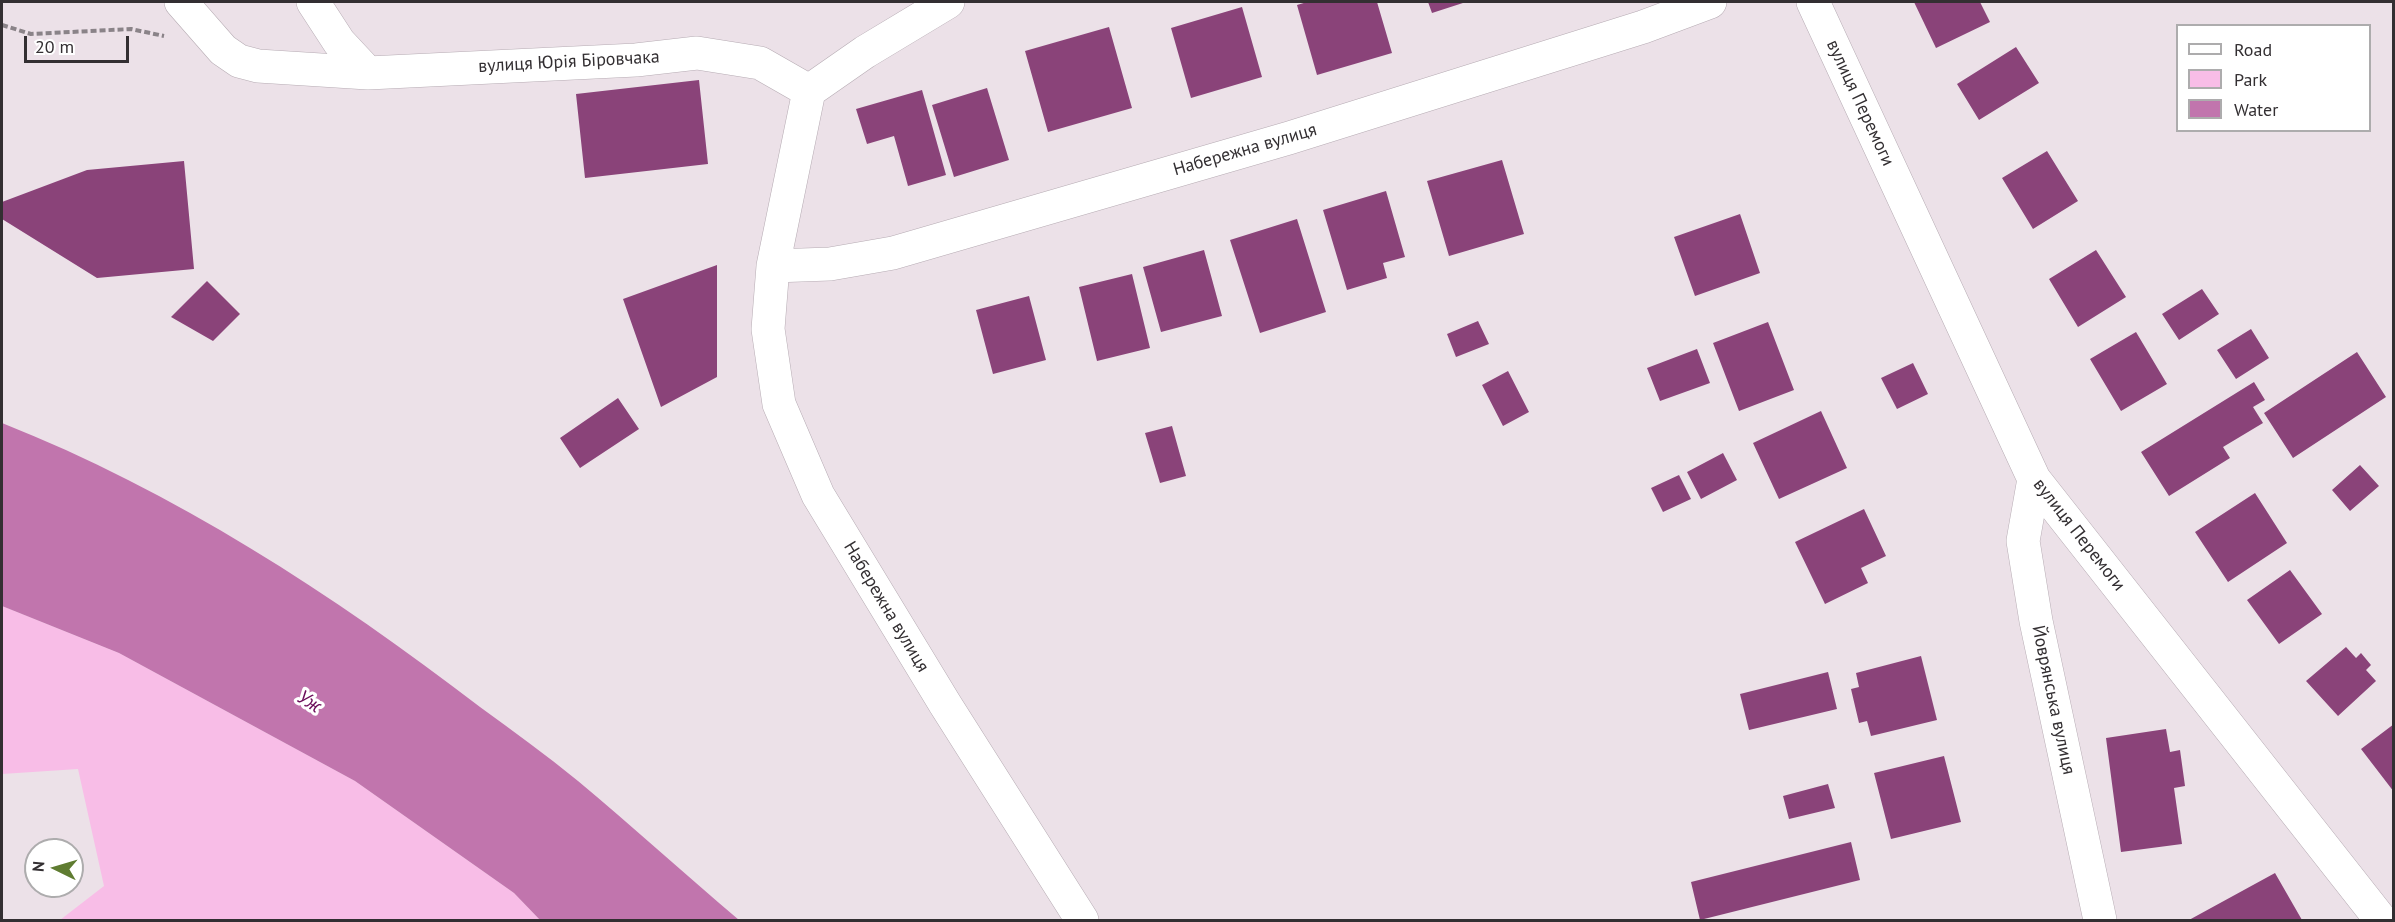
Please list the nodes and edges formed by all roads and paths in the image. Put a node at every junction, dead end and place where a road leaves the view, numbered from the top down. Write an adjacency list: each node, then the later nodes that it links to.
1 (181, 2): 8 (street, вулиця Юрія Біровчака)
2 (313, 2): 8 (street)
3 (948, 2): 9 (street)
4 (1710, 2): 10 (street, Набережна вулиця)
5 (1813, 2): 11 (street, вулиця Перемоги)
6 (2, 25): 7 (path)
7 (166, 37)
8 (368, 73): 9 (street, вулиця Юрія Біровчака)
9 (809, 92): 10 (street, Набережна вулиця)
10 (773, 266): 14 (street, Набережна вулиця)
11 (2034, 479): 13 (street, вулиця Перемоги); 15 (street, Йоврянська вулиця)
12 (2394, 907): 13 (street, вулиця Перемоги)
13 (2381, 920)
14 (1083, 921)
15 (2100, 921)

